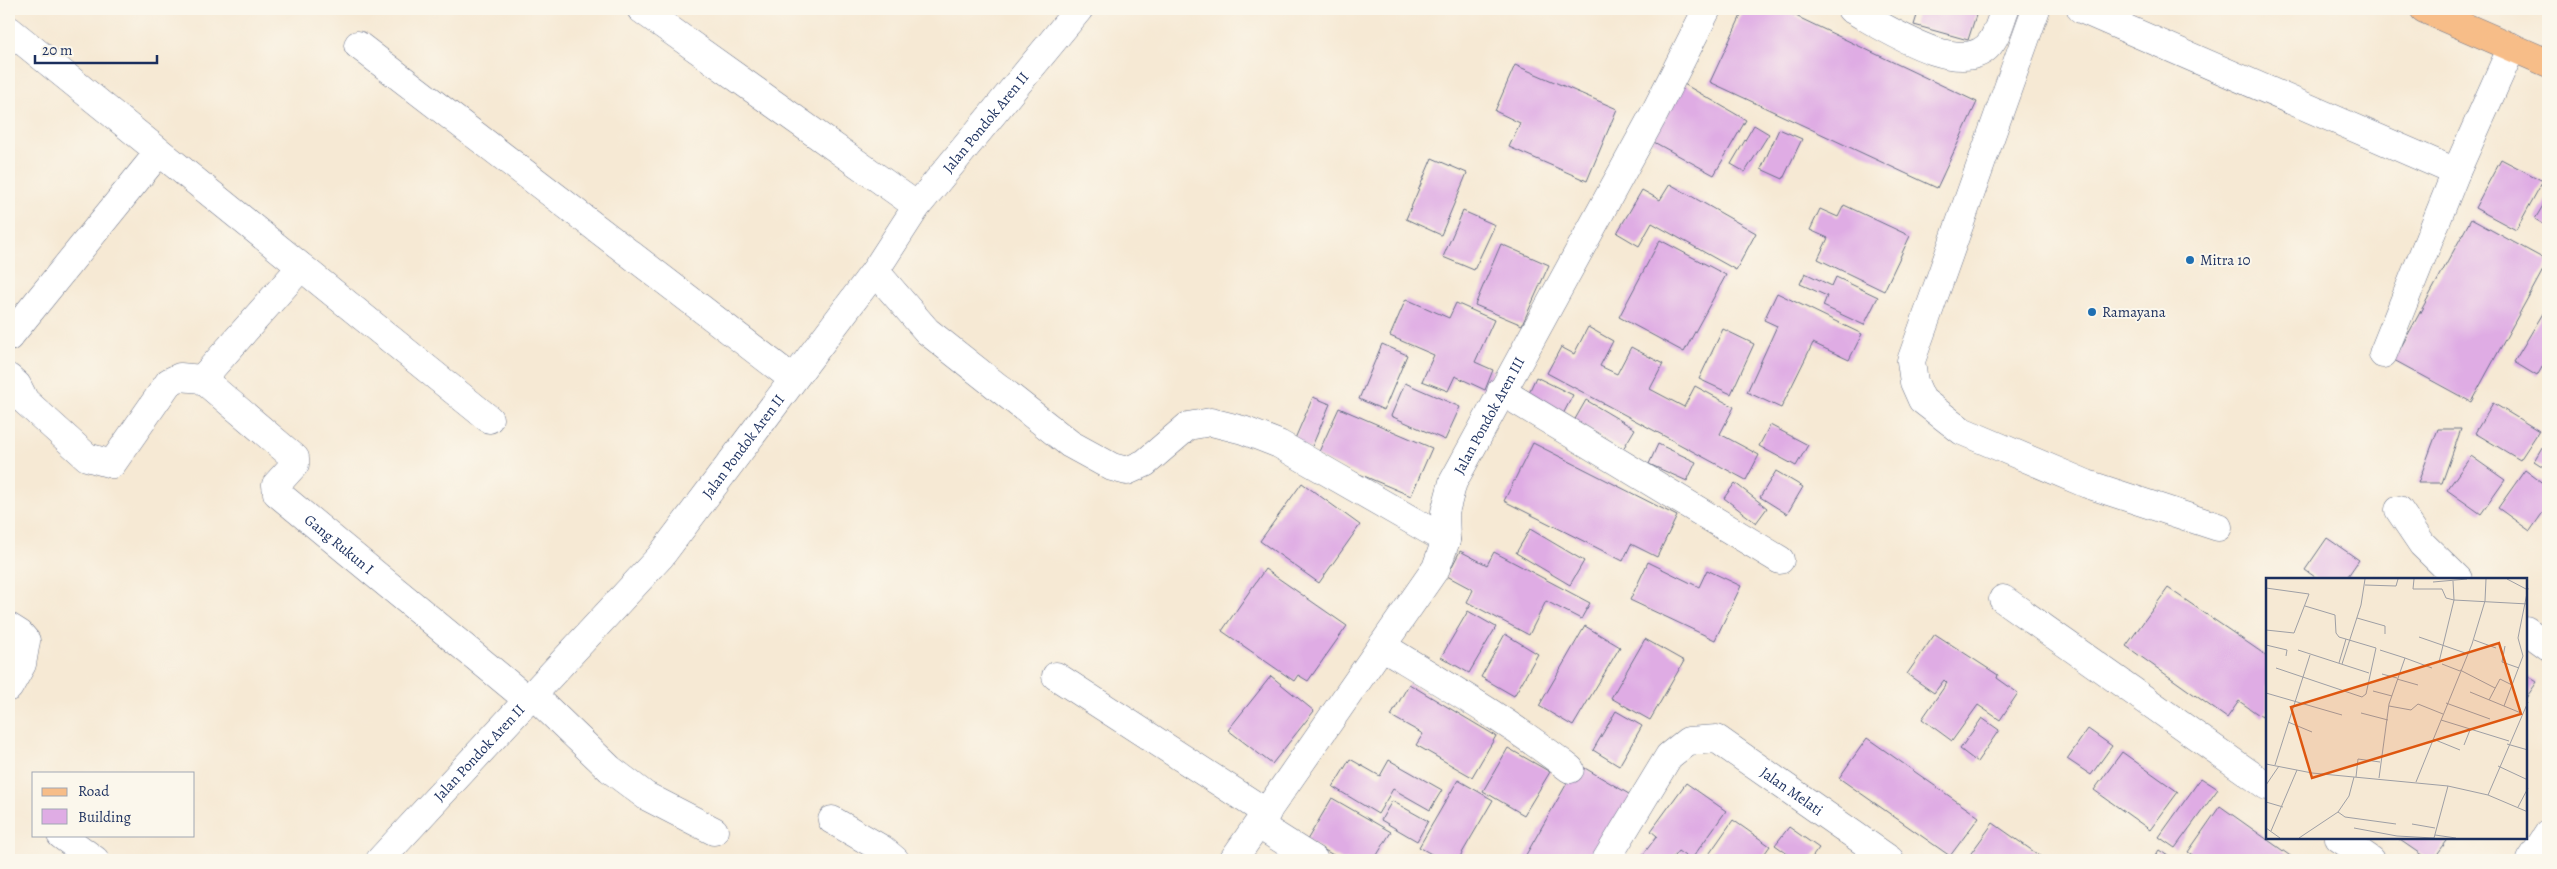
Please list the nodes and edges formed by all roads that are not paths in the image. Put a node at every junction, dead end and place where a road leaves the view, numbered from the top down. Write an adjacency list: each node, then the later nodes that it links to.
1 (642, 9): 15 (street)
2 (1707, 9): 23 (street, Jalan Pondok Aren III)
3 (1851, 9): 4 (street)
4 (2005, 9)
5 (2036, 9): 26 (street)
6 (2081, 9): 14 (street)
7 (2424, 9): 11 (main road)
8 (1070, 12): 15 (street, Jalan Pondok Aren II)
9 (9, 30): 13 (street)
10 (358, 45): 22 (street)
11 (2512, 48): 12 (main road); 14 (street)
12 (2548, 63)
13 (159, 152): 16 (street); 18 (street)
14 (2456, 172): 19 (street)
15 (917, 206): 17 (street, Jalan Pondok Aren II)
16 (301, 267): 21 (street); 24 (street)
17 (875, 271): 22 (street, Jalan Pondok Aren II); 27 (street)
18 (9, 337)
19 (2383, 354)
20 (9, 378): 21 (street)
21 (202, 379): 37 (street, Gang Rukun I)
22 (793, 379): 37 (street, Jalan Pondok Aren II)
23 (1502, 391): 27 (street, Jalan Pondok Aren III); 28 (street)
24 (489, 419)
25 (2400, 510): 29 (street)
26 (2218, 527)
27 (1446, 540): 33 (street, Jalan Pondok Aren III)
28 (1780, 560)
29 (2457, 578)
30 (2003, 599): 39 (street)
31 (9, 627): 36 (street)
32 (2527, 631): 34 (street)
33 (1382, 646): 38 (street); 40 (street, Jalan Pondok Aren III)
34 (2548, 646)
35 (1056, 676): 40 (street)
36 (9, 687)
37 (530, 698): 42 (street); 47 (street, Jalan Pondok Aren II)
38 (1570, 769)
39 (2266, 785)
40 (1263, 819): 49 (street, Jalan Pondok Aren III); 50 (street)
41 (832, 820): 48 (street)
42 (714, 831)
43 (2548, 834): 54 (street)
44 (62, 836): 46 (street)
45 (2340, 839): 53 (street)
46 (95, 860)
47 (381, 860)
48 (895, 860)
49 (1232, 860)
50 (1314, 860)
51 (1606, 860): 52 (street, Jalan Melati)
52 (1890, 860)
53 (2371, 860)
54 (2531, 860)

